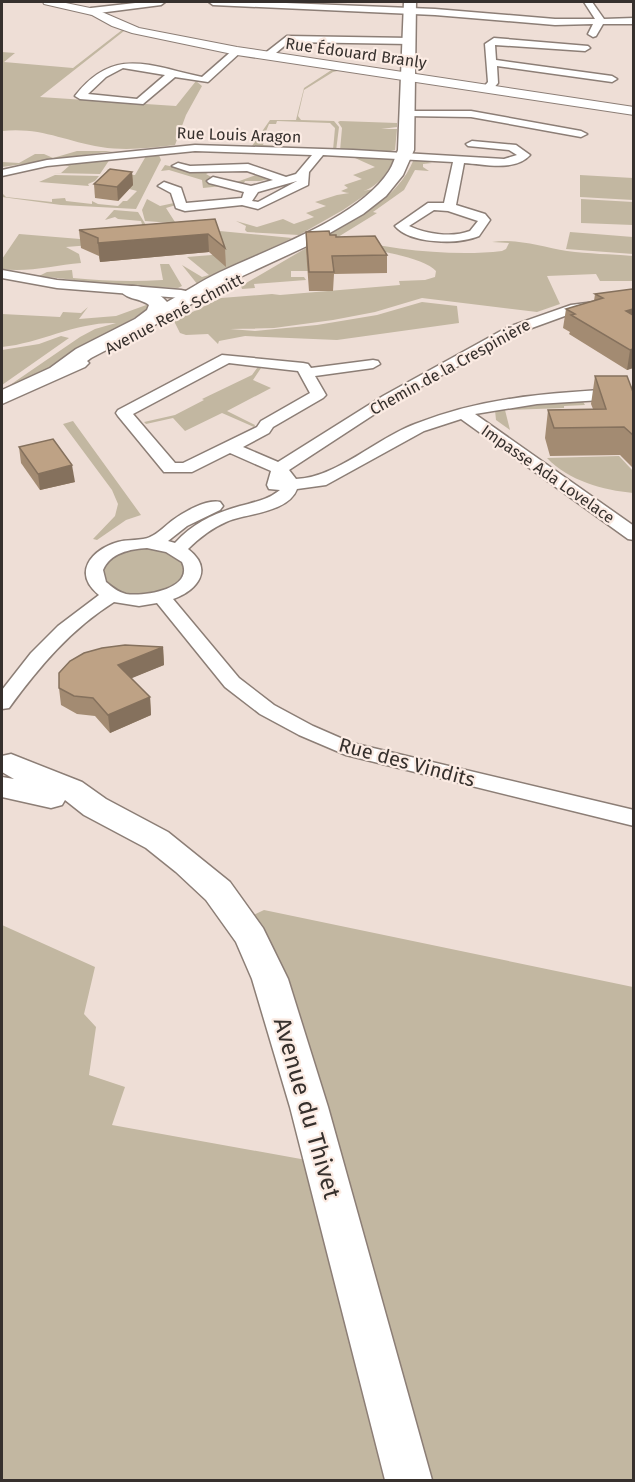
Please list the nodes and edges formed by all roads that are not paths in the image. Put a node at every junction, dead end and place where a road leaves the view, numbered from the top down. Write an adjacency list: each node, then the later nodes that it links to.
1 (48, 2): 6 (street, Rue Édouard Branly)
2 (161, 2): 6 (street)
3 (213, 2): 5 (street)
4 (588, 2): 8 (street)
5 (410, 6): 8 (street); 9 (main road, Avenue René Schmitt)
6 (91, 11): 10 (street, Rue Édouard Branly)
7 (633, 21): 8 (street)
8 (599, 22): 12 (street)
9 (410, 41): 11 (street); 15 (main road, Avenue René Schmitt)
10 (237, 51): 11 (street, Rue Édouard Branly); 14 (street)
11 (267, 56): 15 (street, Rue Édouard Branly)
12 (577, 60): 13 (street); 13 (street); 16 (street)
13 (492, 62): 17 (street)
14 (173, 74): 14 (street)
15 (409, 77): 17 (street, Rue Édouard Branly); 19 (main road, Avenue René Schmitt)
16 (612, 79)
17 (488, 89): 18 (street, Rue Édouard Branly)
18 (633, 111)
19 (409, 114): 20 (street); 23 (main road, Avenue René Schmitt)
20 (581, 134)
21 (472, 144): 24 (street, Rue Louis Aragon)
22 (318, 153): 23 (street, Rue Louis Aragon); 26 (street, Rue Louis Aragon); 27 (street)
23 (405, 156): 24 (street, Rue Louis Aragon); 35 (main road, Avenue René Schmitt)
24 (458, 159): 32 (street)
25 (178, 166): 28 (street)
26 (2, 173)
27 (301, 176): 28 (street); 31 (street)
28 (284, 180): 31 (street)
29 (213, 181): 31 (street)
30 (164, 186): 31 (street)
31 (248, 203)
32 (449, 207): 32 (street)
33 (2, 274): 34 (street)
34 (131, 291): 35 (street); 37 (main road)
35 (199, 298): 37 (main road, Avenue René Schmitt); 39 (main road, Avenue René Schmitt)
36 (633, 301): 45 (street, Chemin de la Crespinière)
37 (135, 327): 39 (main road, Avenue René Schmitt)
38 (372, 364): 40 (street)
39 (60, 369): 42 (main road, Avenue René Schmitt)
40 (307, 373): 44 (street); 44 (street)
41 (633, 393): 43 (street)
42 (2, 398)
43 (462, 412): 45 (street); 46 (street, Impasse Ada Lovelace)
44 (230, 447): 45 (street)
45 (281, 480): 47 (street, Chemin de la Crespinière); 48 (street, Chemin de la Crespinière)
46 (633, 535)
47 (154, 543): 48 (street); 49 (street)
48 (178, 550): 50 (street)
49 (112, 595): 50 (street); 51 (street)
50 (162, 597): 53 (street, Rue des Vindits)
51 (2, 703)
52 (4, 769): 54 (main road, Avenue du Thivet)
53 (633, 818)
54 (409, 1480)

